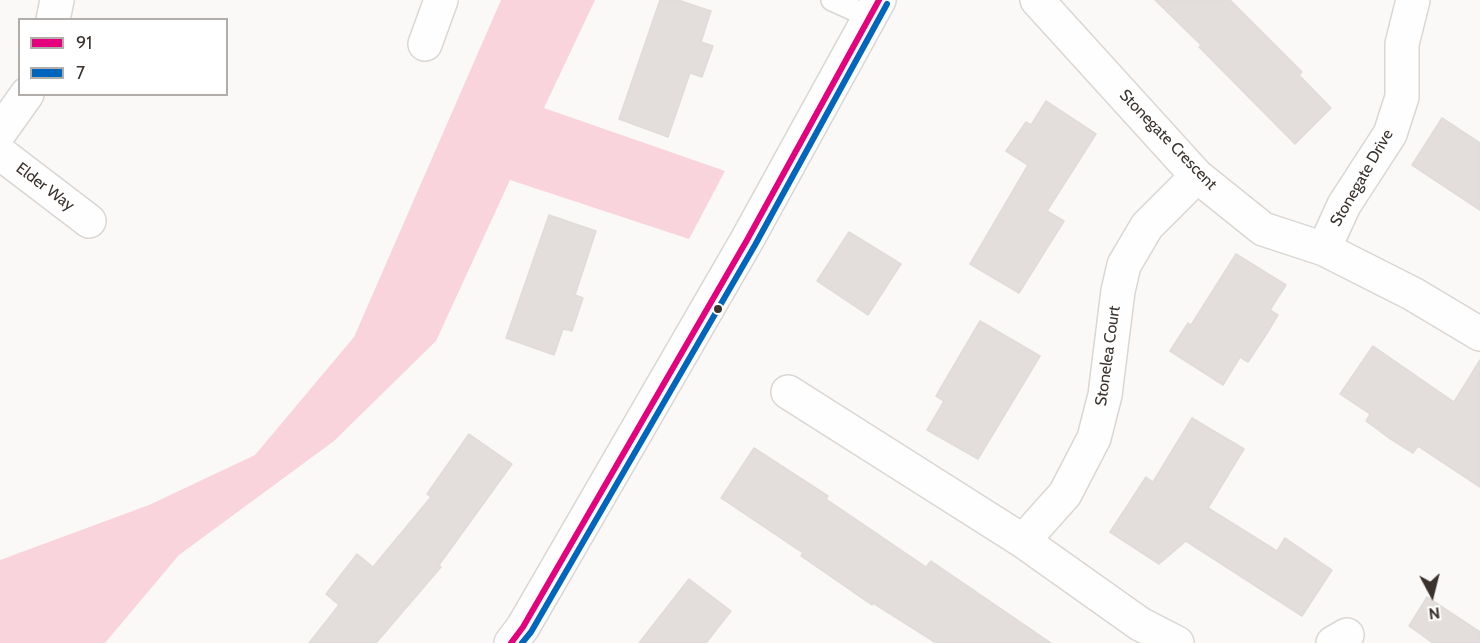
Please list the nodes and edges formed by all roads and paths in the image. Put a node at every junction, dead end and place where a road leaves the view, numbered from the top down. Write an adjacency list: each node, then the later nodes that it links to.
1 (57, 0): 7 (street)
2 (441, 0): 8 (street)
3 (832, 0): 6 (lane)
4 (1037, 0): 12 (street, Stonegate Crescent)
5 (1413, 0): 14 (street, Stonegate Drive)
6 (874, 8): 18 (street)
7 (54, 18)
8 (424, 44)
9 (26, 96): 10 (street)
10 (0, 132)
11 (0, 153): 13 (street, Elder Way)
12 (1197, 176): 14 (street, Stonegate Crescent); 17 (street, Stonelea Court)
13 (89, 221)
14 (1324, 249): 15 (street, Stonegate Crescent)
15 (1480, 334)
16 (788, 392): 17 (street)
17 (1023, 541): 19 (street)
18 (511, 643)
19 (1178, 643)

